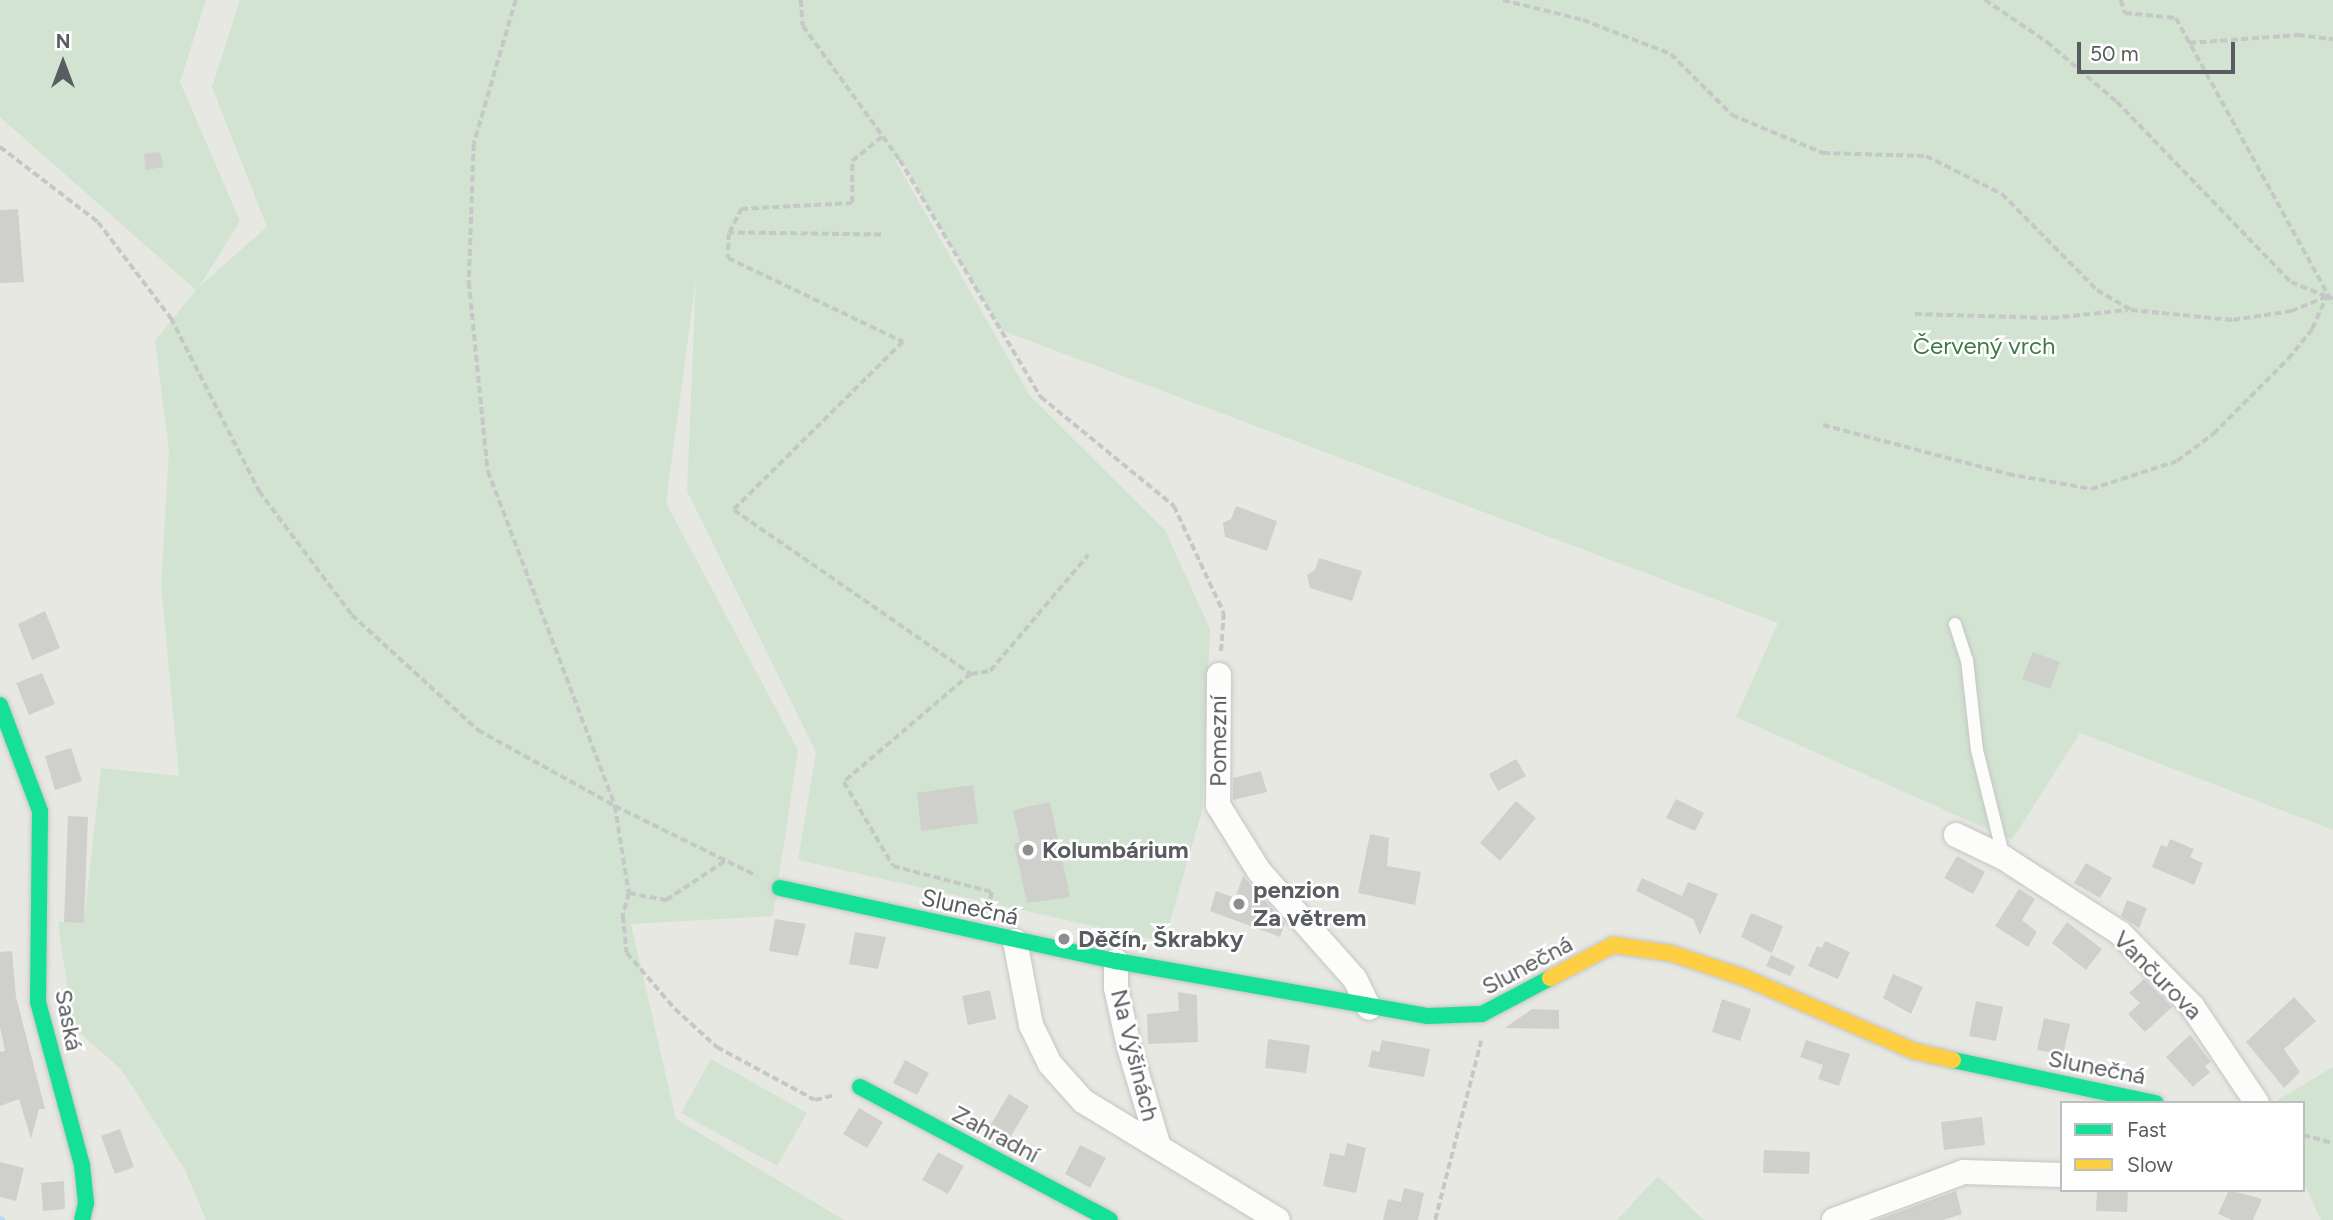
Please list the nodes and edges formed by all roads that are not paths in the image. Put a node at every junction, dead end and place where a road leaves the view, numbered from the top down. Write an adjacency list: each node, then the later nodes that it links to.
1 (1955, 624): 5 (lane)
2 (1219, 675): 9 (street, Pomezní)
3 (0, 705): 15 (street, Saská)
4 (1956, 835): 5 (street, Vančurova)
5 (2004, 858): 12 (street, Vančurova)
6 (780, 888): 7 (street, Slunečná)
7 (1015, 941): 8 (street, Slunečná); 13 (street, Na Výšinách)
8 (1116, 961): 9 (street, Slunečná); 13 (street, Na Výšinách)
9 (1369, 1008): 11 (street, Slunečná)
10 (860, 1087): 16 (street, Zahradní)
11 (2146, 1101)
12 (2256, 1101)
13 (1159, 1147): 17 (street, Na Výšinách)
14 (2060, 1175): 18 (street)
15 (82, 1220)
16 (1110, 1220)
17 (1278, 1220)
18 (1834, 1220)

